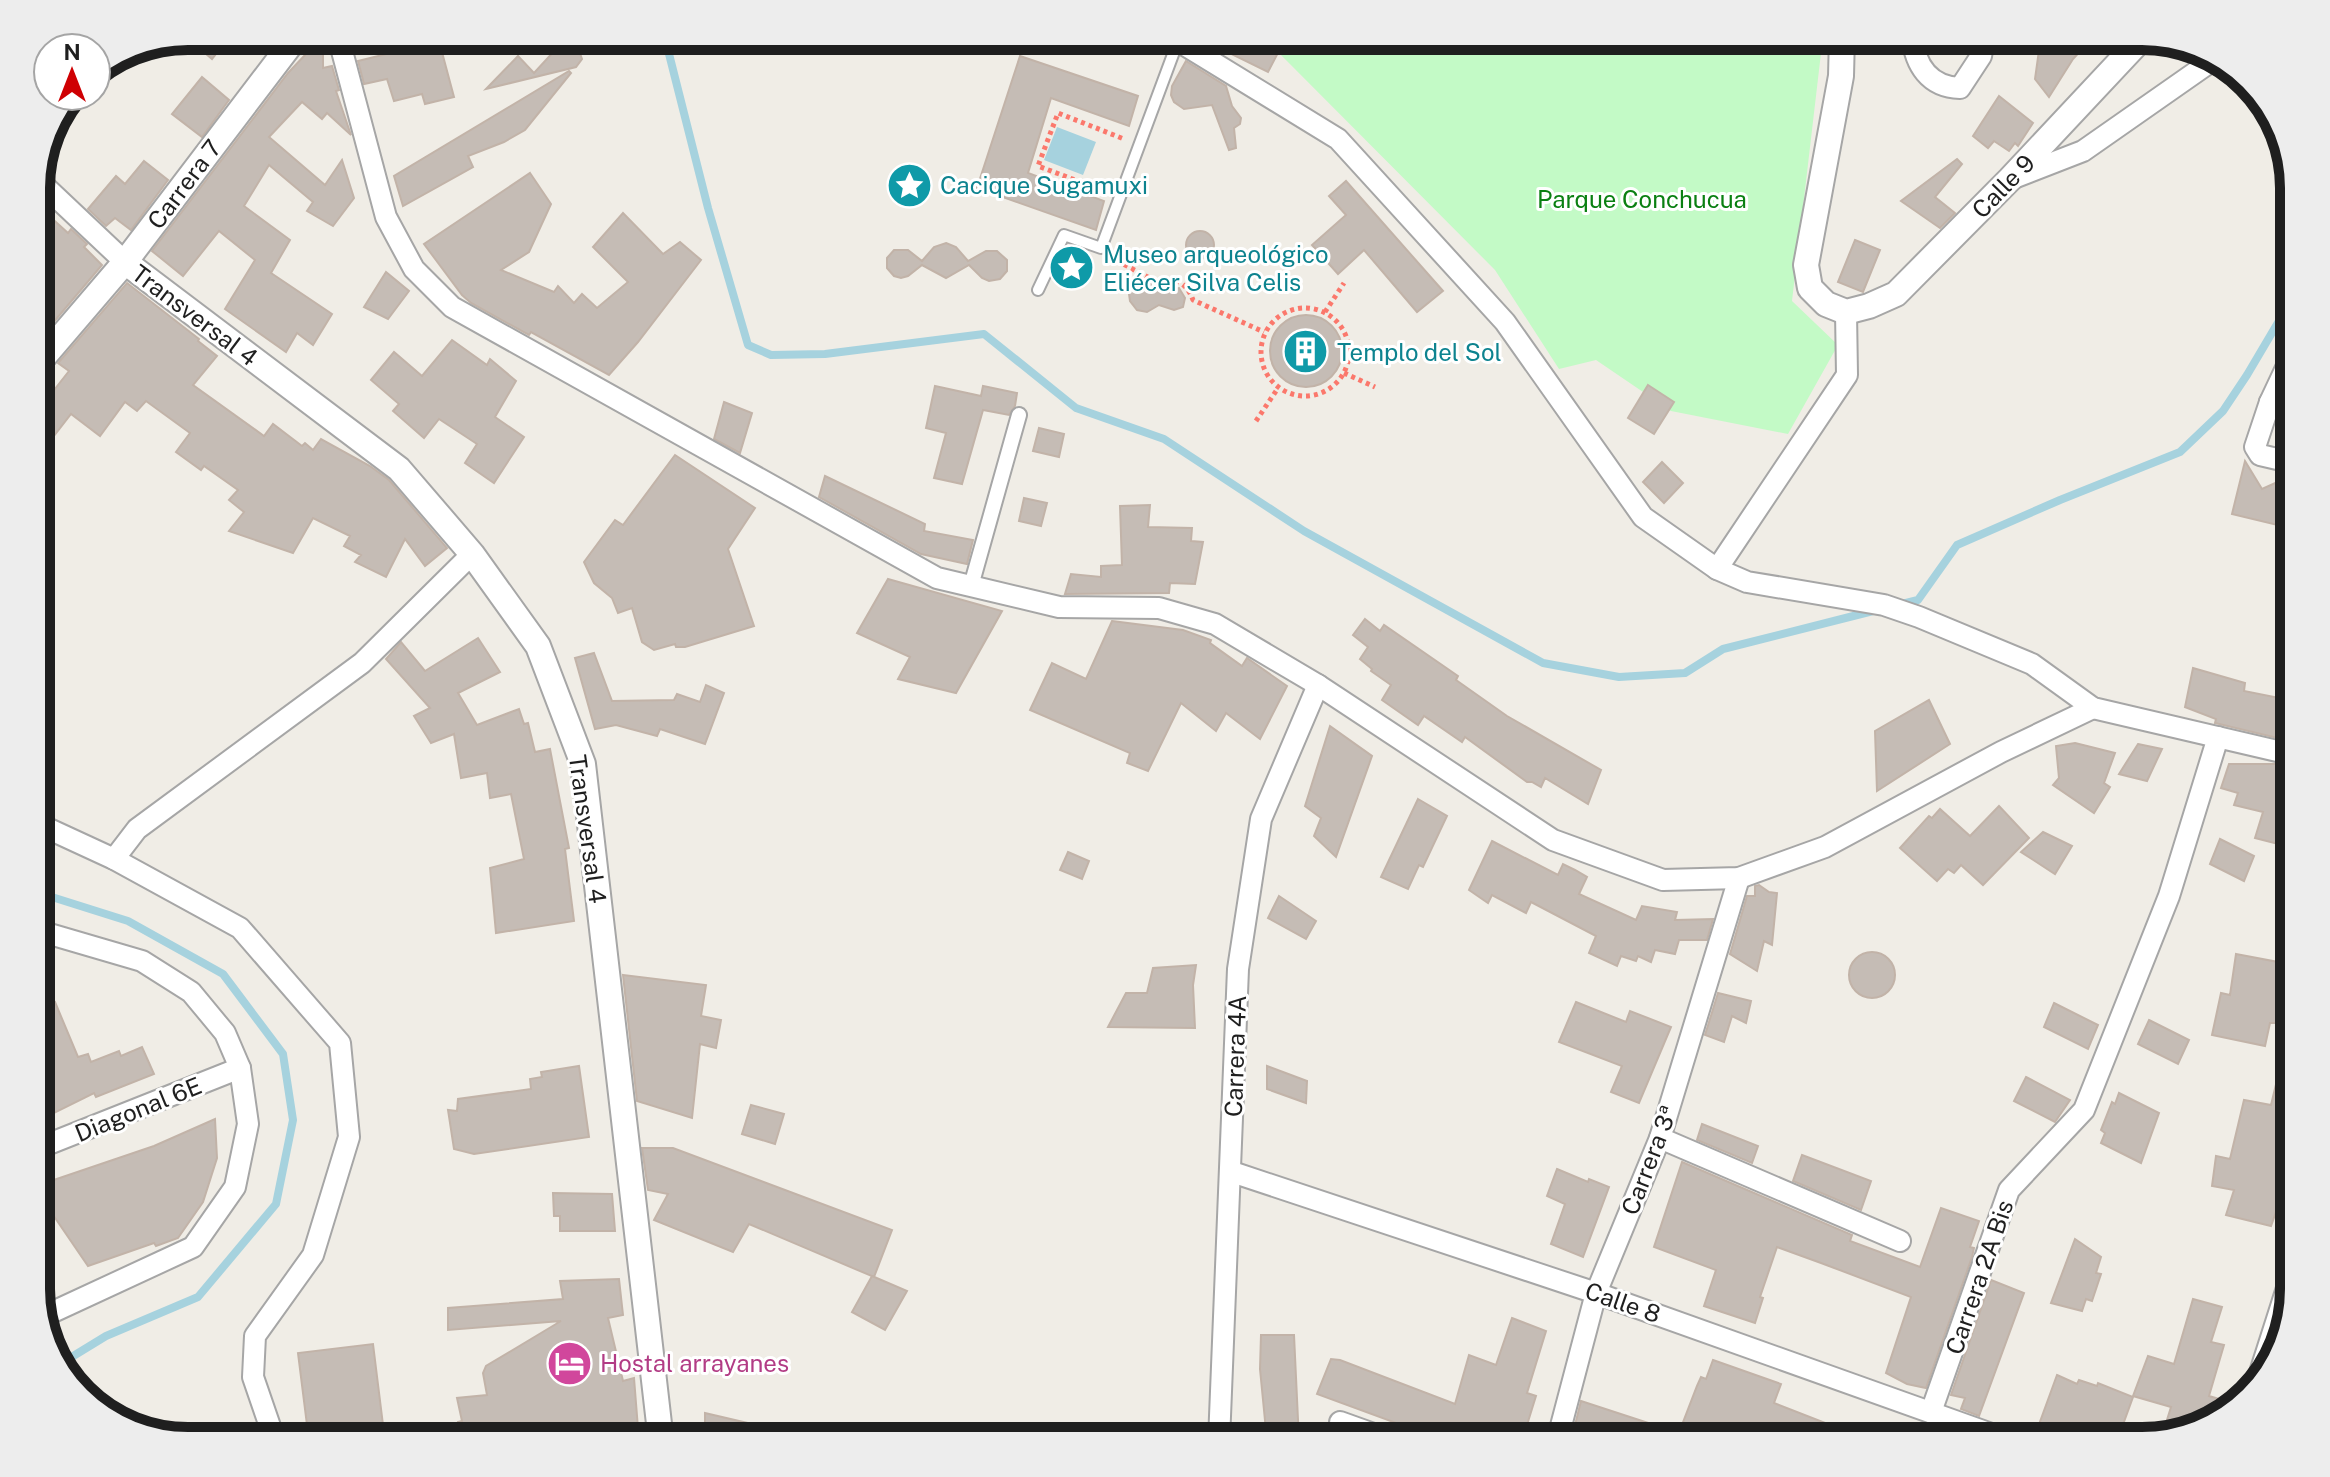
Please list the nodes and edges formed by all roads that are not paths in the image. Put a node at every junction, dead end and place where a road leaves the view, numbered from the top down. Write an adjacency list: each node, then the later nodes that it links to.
1 (286, 50): 12 (street, Carrera 7)
2 (342, 50): 23 (street)
3 (1168, 50): 13 (lane)
4 (1189, 50): 22 (street)
5 (1842, 50): 14 (street)
6 (1913, 50): 7 (street)
7 (1982, 50)
8 (2131, 50): 10 (street, Calle 9)
9 (2205, 65): 10 (street)
10 (2010, 179): 14 (street, Calle 9)
11 (50, 191): 12 (street)
12 (125, 262): 15 (street, Carrera 7); 21 (street, Transversal 4)
13 (1038, 290)
14 (1846, 312): 22 (street)
15 (50, 350)
16 (2280, 381): 17 (street)
17 (2270, 402): 18 (street); 20 (street)
18 (2280, 411)
19 (1019, 415): 23 (street)
20 (2280, 460)
21 (472, 554): 29 (street); 42 (street, Transversal 4)
22 (1717, 569): 25 (street)
23 (971, 586): 24 (street)
24 (1318, 685): 30 (street); 35 (street, Carrera 4A)
25 (2093, 708): 26 (street); 30 (street)
26 (2218, 737): 27 (street); 39 (street, Carrera 2A Bis)
27 (2280, 752)
28 (50, 829): 29 (street)
29 (114, 859): 41 (street)
30 (1739, 878): 33 (street, Carrera 3ª)
31 (50, 934): 32 (street)
32 (240, 1068): 34 (street, Diagonal 6E); 38 (street)
33 (1660, 1138): 36 (street); 37 (street, Carrera 3ª)
34 (50, 1143)
35 (1232, 1172): 37 (street, Calle 8); 43 (street, Carrera 4A)
36 (1900, 1241)
37 (1596, 1293): 39 (street, Calle 8); 45 (street, Carrera 3ª)
38 (53, 1312)
39 (1931, 1412): 46 (street, Calle 8)
40 (1340, 1422): 44 (street)
41 (270, 1427)
42 (659, 1427)
43 (1220, 1427)
44 (1354, 1427)
45 (1561, 1427)
46 (1972, 1427)

